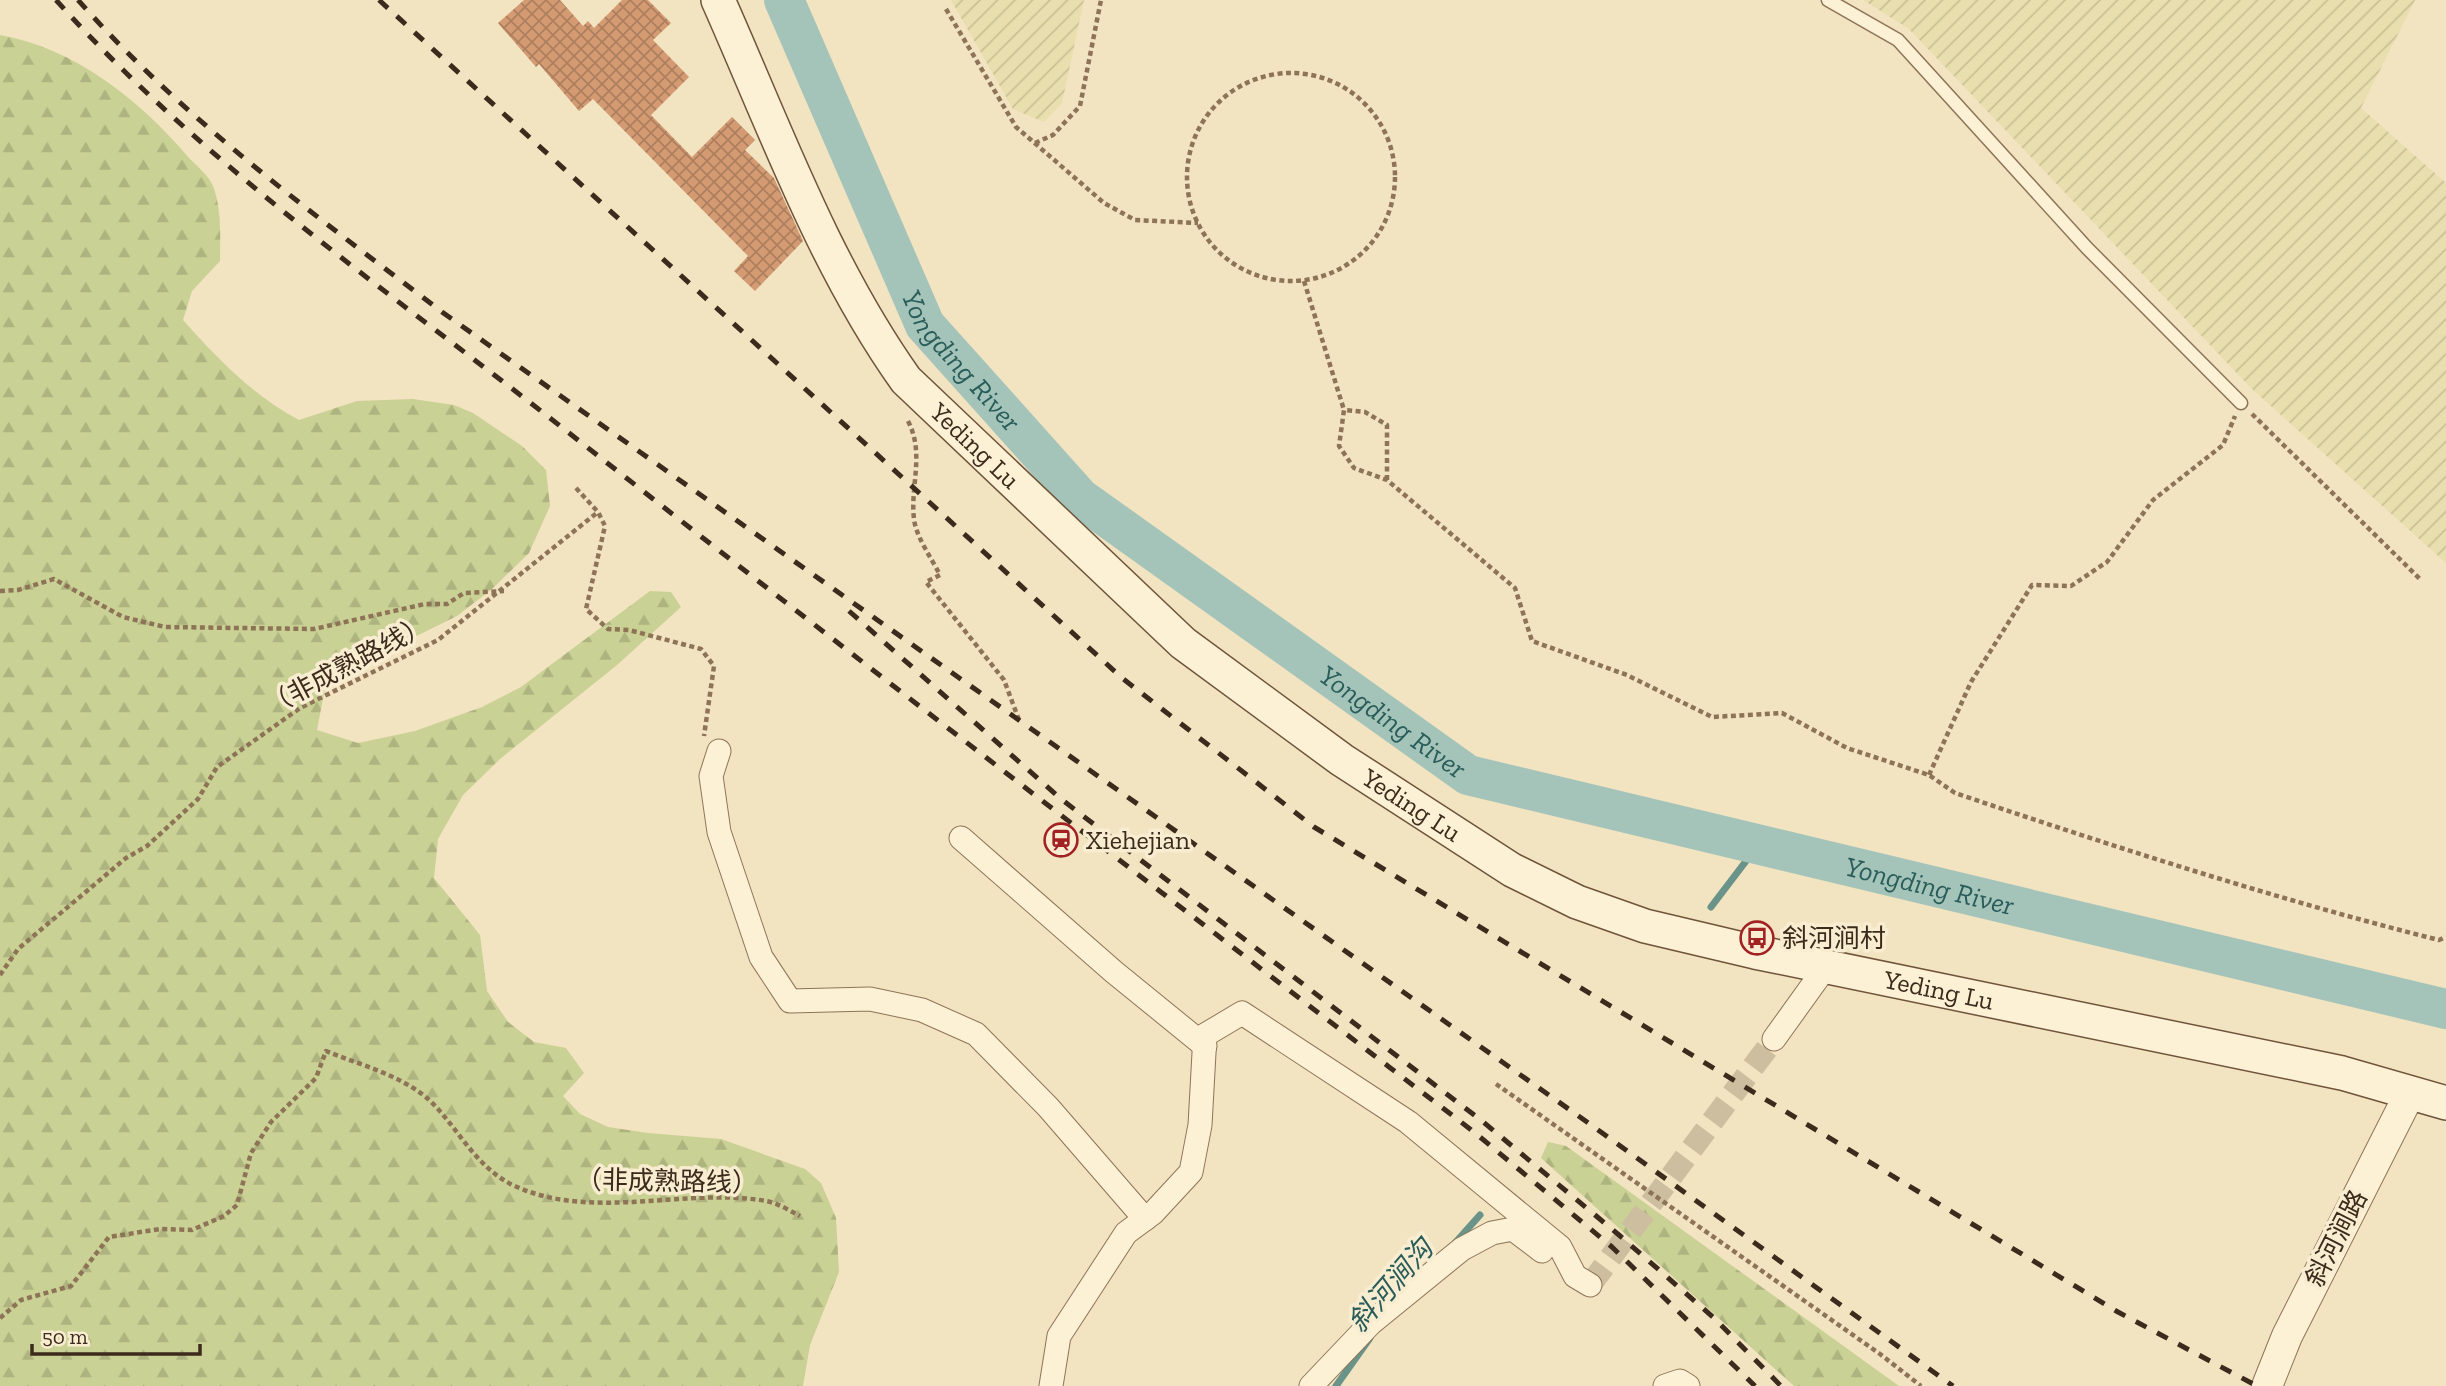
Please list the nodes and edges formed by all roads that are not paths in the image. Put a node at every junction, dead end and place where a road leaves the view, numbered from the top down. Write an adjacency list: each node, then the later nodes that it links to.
1 (718, 0): 6 (main road, Yeding Lu)
2 (1828, 0): 3 (lane)
3 (2241, 403)
4 (719, 751): 11 (street)
5 (961, 838): 8 (street)
6 (1825, 968): 7 (street); 9 (main road, Yeding Lu)
7 (1774, 1039)
8 (1205, 1046): 11 (street); 13 (street)
9 (2410, 1093): 10 (main road, Yeding Lu); 16 (street, 斜河涧路)
10 (2446, 1103)
11 (1145, 1219): 12 (street)
12 (1051, 1386)
13 (1311, 1386)
14 (1665, 1386): 15 (street)
15 (1688, 1386)
16 (2267, 1386)

